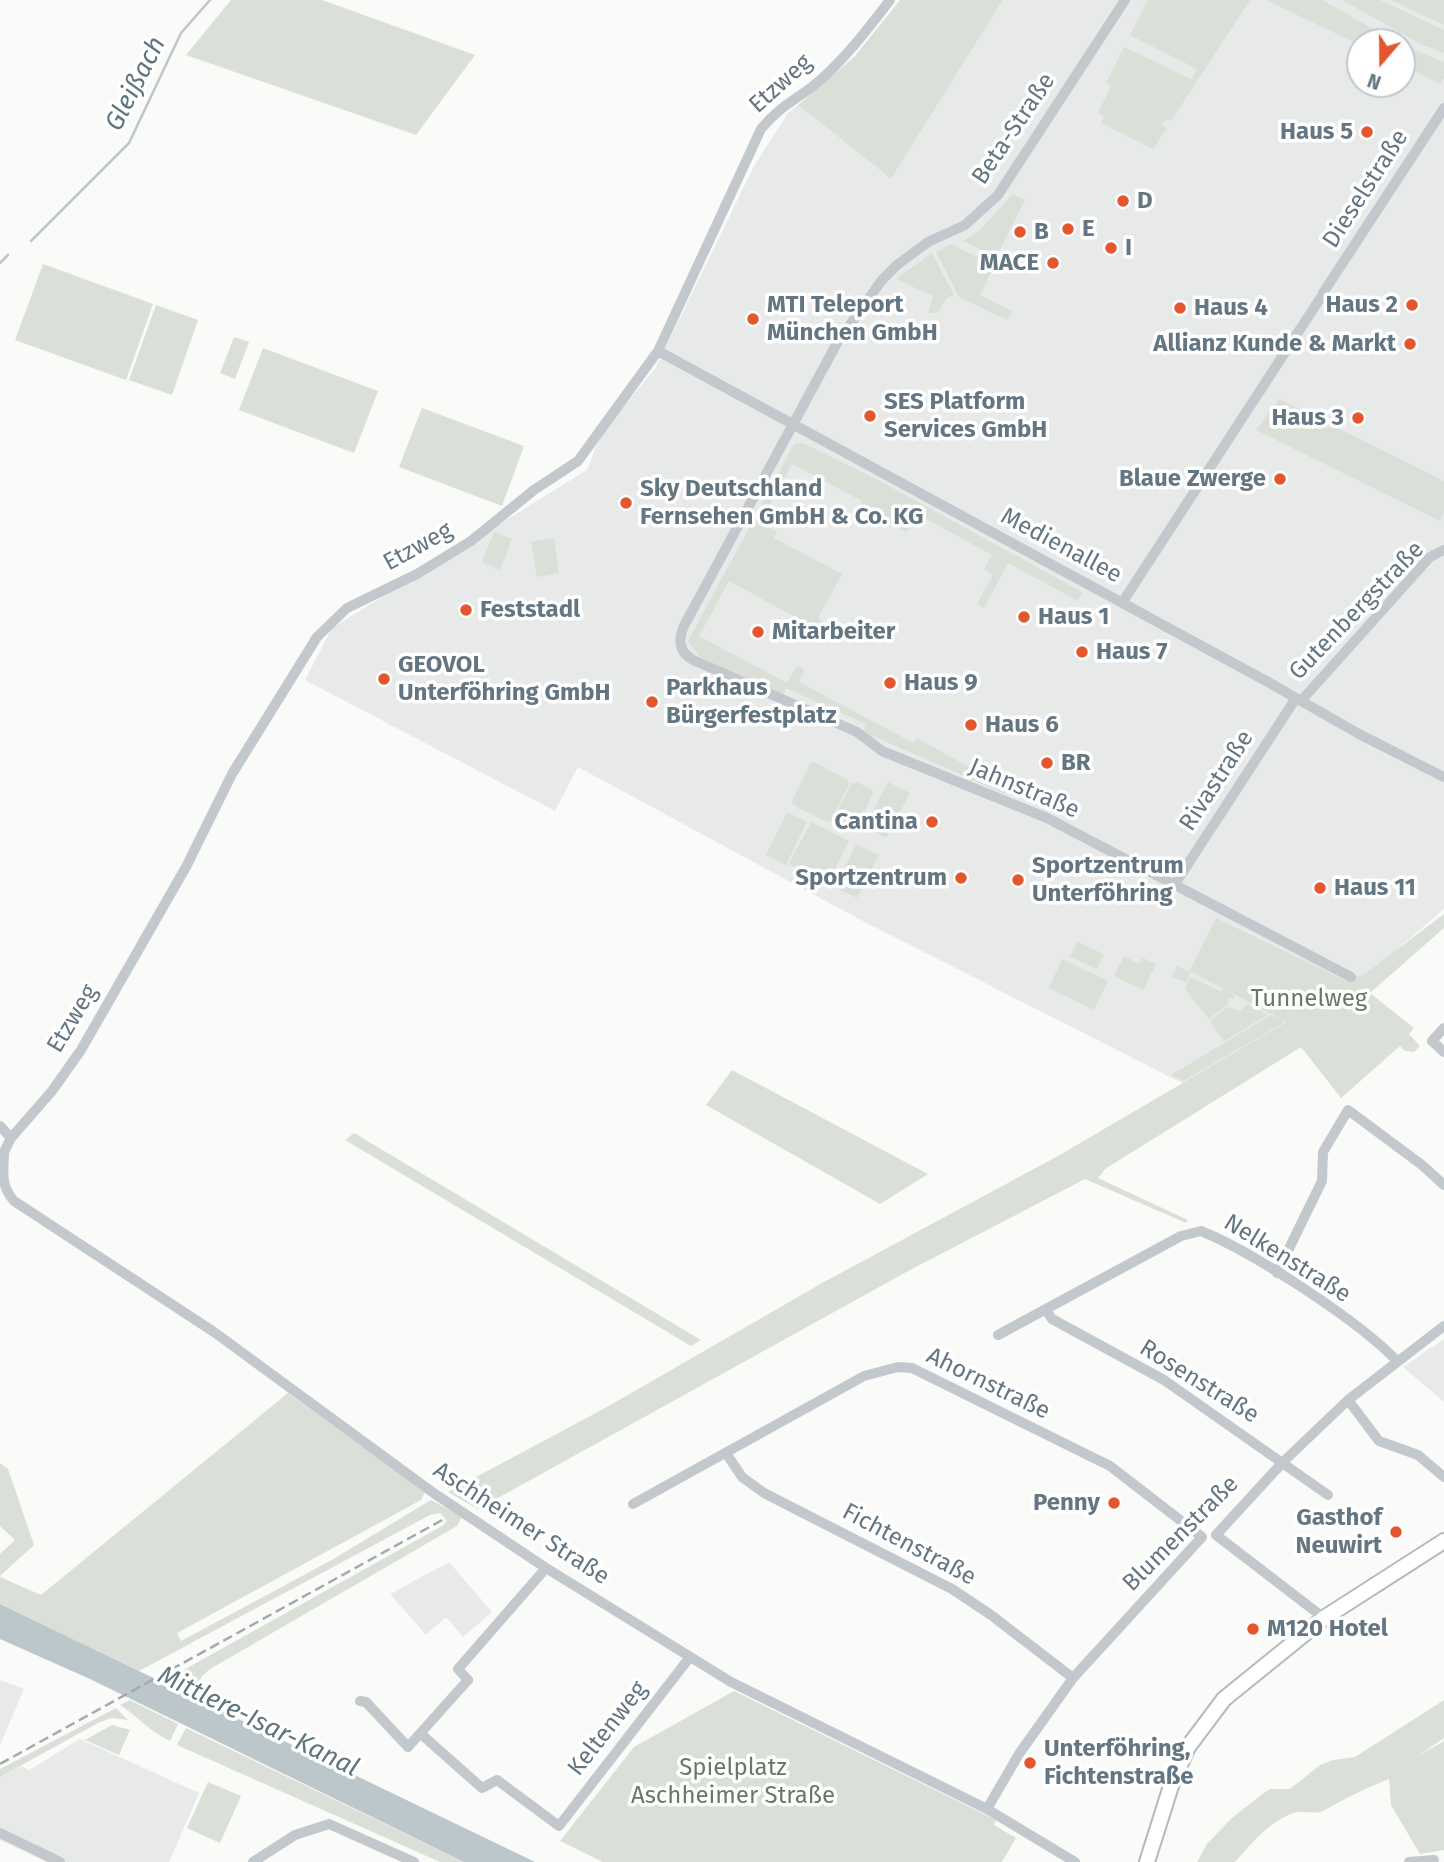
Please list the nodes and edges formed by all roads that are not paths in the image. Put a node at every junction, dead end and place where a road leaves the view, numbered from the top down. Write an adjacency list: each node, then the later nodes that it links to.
1 (890, 0): 4 (street, Etzweg)
2 (1125, 0): 5 (street, Beta-Straße)
3 (1444, 108): 7 (street, Dieselstraße)
4 (658, 351): 5 (street, Medienallee); 16 (street, Etzweg)
5 (792, 425): 7 (street, Medienallee); 8 (street, Beta-Straße)
6 (1444, 550): 9 (street, Gutenbergstraße)
7 (1122, 603): 9 (street, Medienallee)
8 (681, 647): 11 (street, Jahnstraße)
9 (1298, 699): 10 (street, Medienallee); 11 (street, Rivastraße)
10 (1444, 778)
11 (1173, 887): 12 (street, Jahnstraße)
12 (1351, 977)
13 (1444, 1028): 14 (street)
14 (1444, 1052)
15 (0, 1126): 16 (street)
16 (11, 1138): 17 (street, Etzweg)
17 (2, 1157): 20 (street)
18 (1444, 1185): 21 (street)
19 (0, 1195): 20 (street, Aschheimer Straße)
20 (14, 1201): 35 (street, Aschheimer Straße)
21 (1277, 1273): 22 (street, Nelkenstraße); 25 (street, Nelkenstraße)
22 (1046, 1310): 24 (street, Nelkenstraße); 28 (street, Rosenstraße)
23 (1444, 1326): 25 (street, Blumenstraße)
24 (999, 1335)
25 (1397, 1361): 26 (street, Blumenstraße)
26 (1348, 1400): 28 (street, Blumenstraße); 29 (street)
27 (726, 1453): 31 (street, Ahornstraße); 33 (street, Ahornstraße); 38 (street, Fichtenstraße)
28 (1283, 1462): 30 (street, Rosenstraße); 32 (street, Blumenstraße)
29 (1444, 1477)
30 (1328, 1495)
31 (633, 1504)
32 (1216, 1535): 33 (street, Blumenstraße); 36 (street)
33 (1202, 1537): 38 (street, Blumenstraße)
34 (1444, 1541): 36 (main road)
35 (546, 1568): 37 (street, Aschheimer Straße); 40 (street)
36 (1324, 1618): 48 (main road)
37 (690, 1657): 40 (street, Keltenweg); 41 (street, Aschheimer Straße)
38 (1073, 1678): 41 (street, Blumenstraße)
39 (359, 1701): 40 (street)
40 (421, 1734)
41 (987, 1809): 47 (street, Aschheimer Straße)
42 (0, 1833): 44 (street)
43 (1436, 1860): 49 (street)
44 (60, 1862)
45 (253, 1862): 46 (street)
46 (414, 1862)
47 (1075, 1862)
48 (1147, 1862)
49 (1409, 1862)

